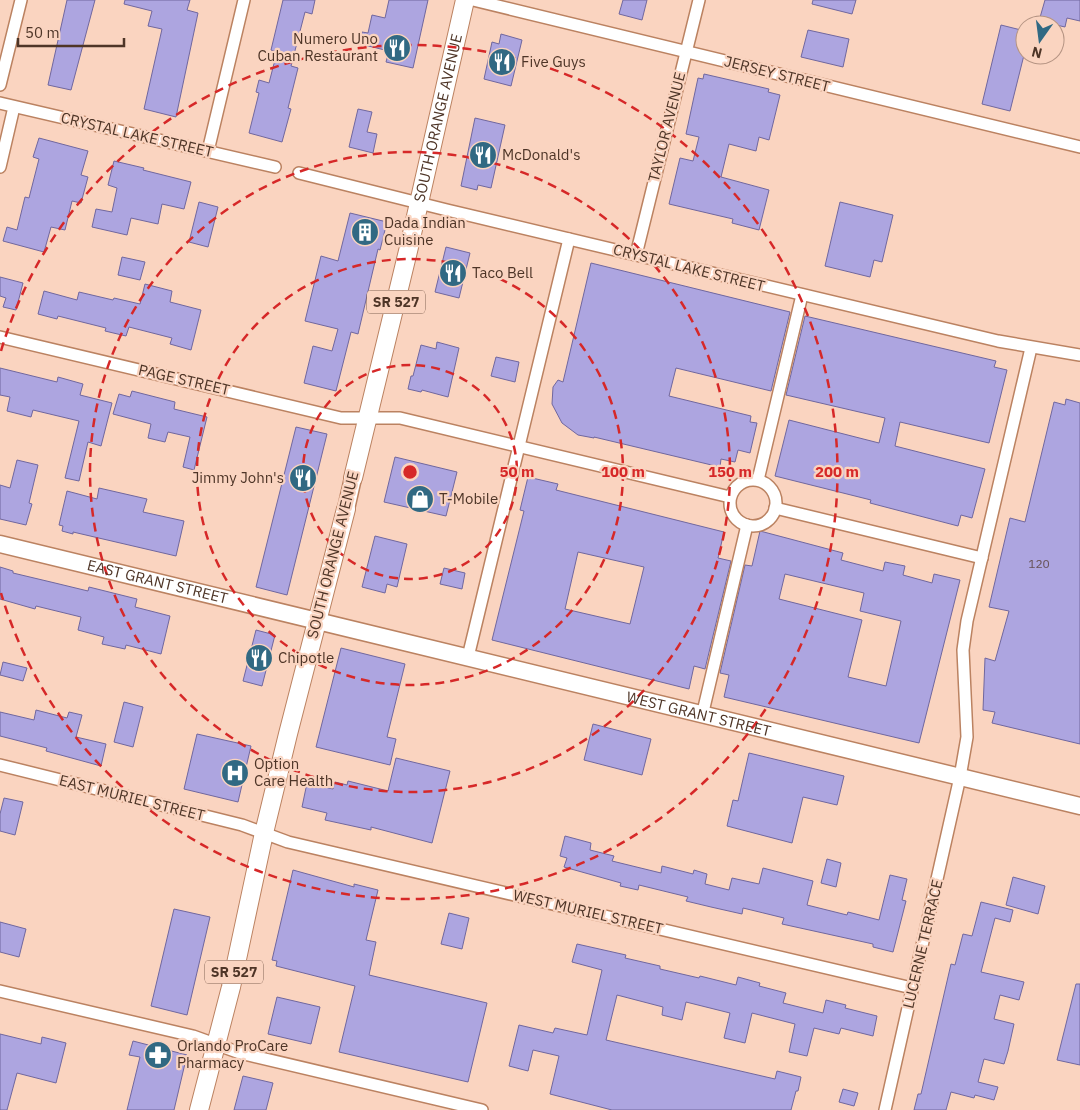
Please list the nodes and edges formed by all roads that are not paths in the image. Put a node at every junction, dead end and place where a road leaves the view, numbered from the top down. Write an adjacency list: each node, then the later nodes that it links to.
1 (21, 0): 7 (street)
2 (244, 0): 11 (street)
3 (465, 0): 15 (main road, SOUTH ORANGE AVENUE / SR 527)
4 (474, 0): 6 (street, JERSEY STREET)
5 (698, 0): 6 (street, TAYLOR AVENUE)
6 (686, 52): 10 (street, JERSEY STREET); 17 (street, TAYLOR AVENUE)
7 (0, 85)
8 (0, 104): 9 (street, CRYSTAL LAKE STREET)
9 (14, 107): 11 (street, CRYSTAL LAKE STREET); 12 (street)
10 (1080, 147)
11 (208, 151): 13 (street, CRYSTAL LAKE STREET)
12 (0, 167)
13 (274, 167)
14 (299, 172): 15 (street, CRYSTAL LAKE STREET)
15 (419, 202): 16 (street, CRYSTAL LAKE STREET); 22 (main road, SOUTH ORANGE AVENUE / SR 527)
16 (569, 239): 17 (street, CRYSTAL LAKE STREET); 23 (street)
17 (636, 255): 18 (street, CRYSTAL LAKE STREET)
18 (802, 295): 20 (street, CRYSTAL LAKE STREET); 25 (street)
19 (0, 337): 22 (street, PAGE STREET)
20 (1031, 348): 21 (street, CRYSTAL LAKE STREET); 31 (street, LUCERNE TERRACE)
21 (1080, 355)
22 (368, 417): 23 (street, PAGE STREET); 24 (main road, SOUTH ORANGE AVENUE / SR 527)
23 (519, 446): 26 (street, PAGE STREET); 33 (street)
24 (353, 478): 28 (street, SOUTH ORANGE AVENUE / SR 527)
25 (758, 480): 26 (street); 27 (street)
26 (730, 497): 29 (street)
27 (775, 508): 29 (street); 31 (street)
28 (346, 509): 32 (main road, SOUTH ORANGE AVENUE / SR 527)
29 (747, 525): 34 (street)
30 (0, 544): 32 (street, EAST GRANT STREET)
31 (982, 558): 36 (street, LUCERNE TERRACE)
32 (317, 620): 33 (street, WEST GRANT STREET); 38 (main road, SOUTH ORANGE AVENUE / SR 527)
33 (468, 657): 34 (street, WEST GRANT STREET)
34 (702, 716): 36 (street, WEST GRANT STREET)
35 (0, 765): 38 (street, EAST MURIEL STREET)
36 (960, 777): 37 (street, WEST GRANT STREET); 39 (street, LUCERNE TERRACE)
37 (1080, 806)
38 (264, 833): 39 (street, WEST MURIEL STREET); 41 (main road, SOUTH ORANGE AVENUE / SR 527)
39 (912, 988): 44 (street, LUCERNE TERRACE)
40 (0, 991): 41 (street)
41 (216, 1045): 42 (main road, SOUTH ORANGE AVENUE / SR 527); 43 (street)
42 (199, 1110)
43 (482, 1110)
44 (884, 1110)

